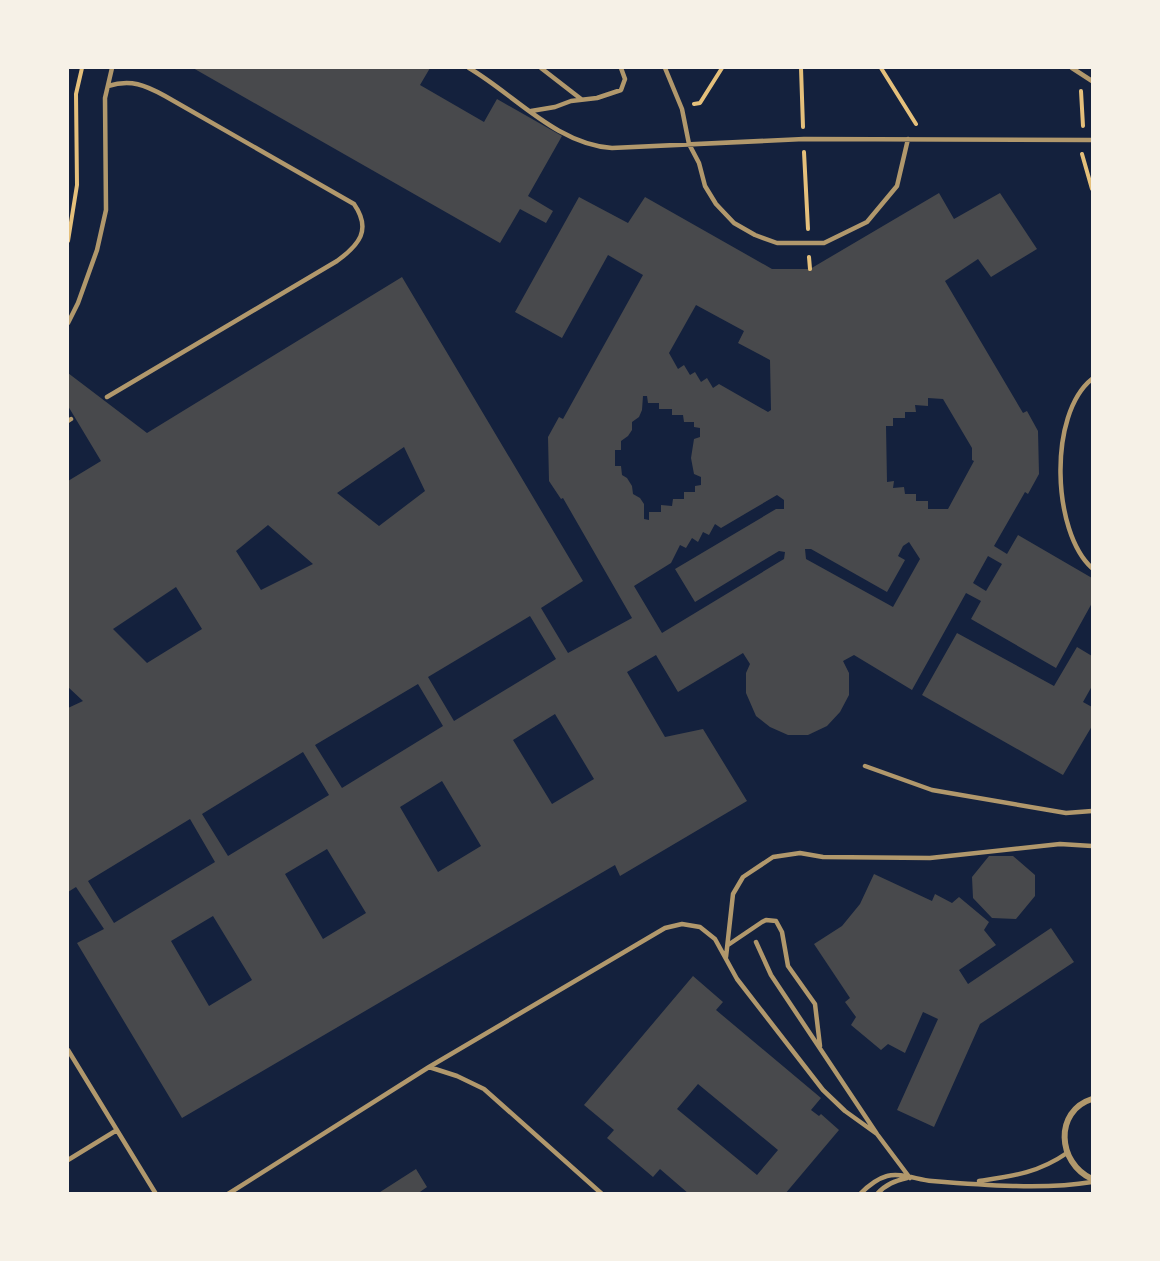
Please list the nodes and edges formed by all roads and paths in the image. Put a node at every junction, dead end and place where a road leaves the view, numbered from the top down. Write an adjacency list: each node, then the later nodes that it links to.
1 (82, 68): 19 (path)
2 (112, 68): 11 (lane)
3 (469, 68): 14 (lane)
4 (541, 68): 12 (lane)
5 (621, 68): 12 (lane)
6 (665, 68): 13 (lane)
7 (722, 68): 13 (path)
8 (801, 68): 15 (path)
9 (1072, 68): 10 (lane)
10 (1092, 81)
11 (108, 86): 22 (lane); 24 (lane)
12 (581, 99): 14 (lane)
13 (682, 109): 18 (lane)
14 (530, 112): 18 (lane)
15 (804, 139): 16 (lane); 18 (lane); 20 (path)
16 (908, 139): 17 (lane); 20 (lane)
17 (1092, 140)
18 (689, 144): 20 (lane)
19 (68, 241)
20 (808, 245): 21 (path)
21 (810, 269)
22 (68, 323)
23 (1092, 379): 25 (lane)
24 (107, 397)
25 (1092, 568)
26 (865, 766): 27 (lane)
27 (1092, 811)
28 (1092, 846): 30 (lane)
29 (756, 942): 32 (lane)
30 (728, 945): 31 (lane); 32 (lane)
31 (726, 957): 34 (lane); 37 (lane)
32 (820, 1048): 37 (lane)
33 (68, 1050): 36 (lane)
34 (429, 1067): 44 (lane); 45 (lane)
35 (1092, 1099): 38 (street)
36 (117, 1130): 39 (lane); 43 (lane)
37 (877, 1134): 40 (lane)
38 (1067, 1153): 41 (street); 42 (lane)
39 (68, 1160)
40 (910, 1178): 42 (lane); 46 (lane); 47 (lane)
41 (1092, 1180): 42 (lane)
42 (965, 1183)
43 (156, 1194)
44 (228, 1194)
45 (602, 1194)
46 (860, 1194)
47 (877, 1194)

